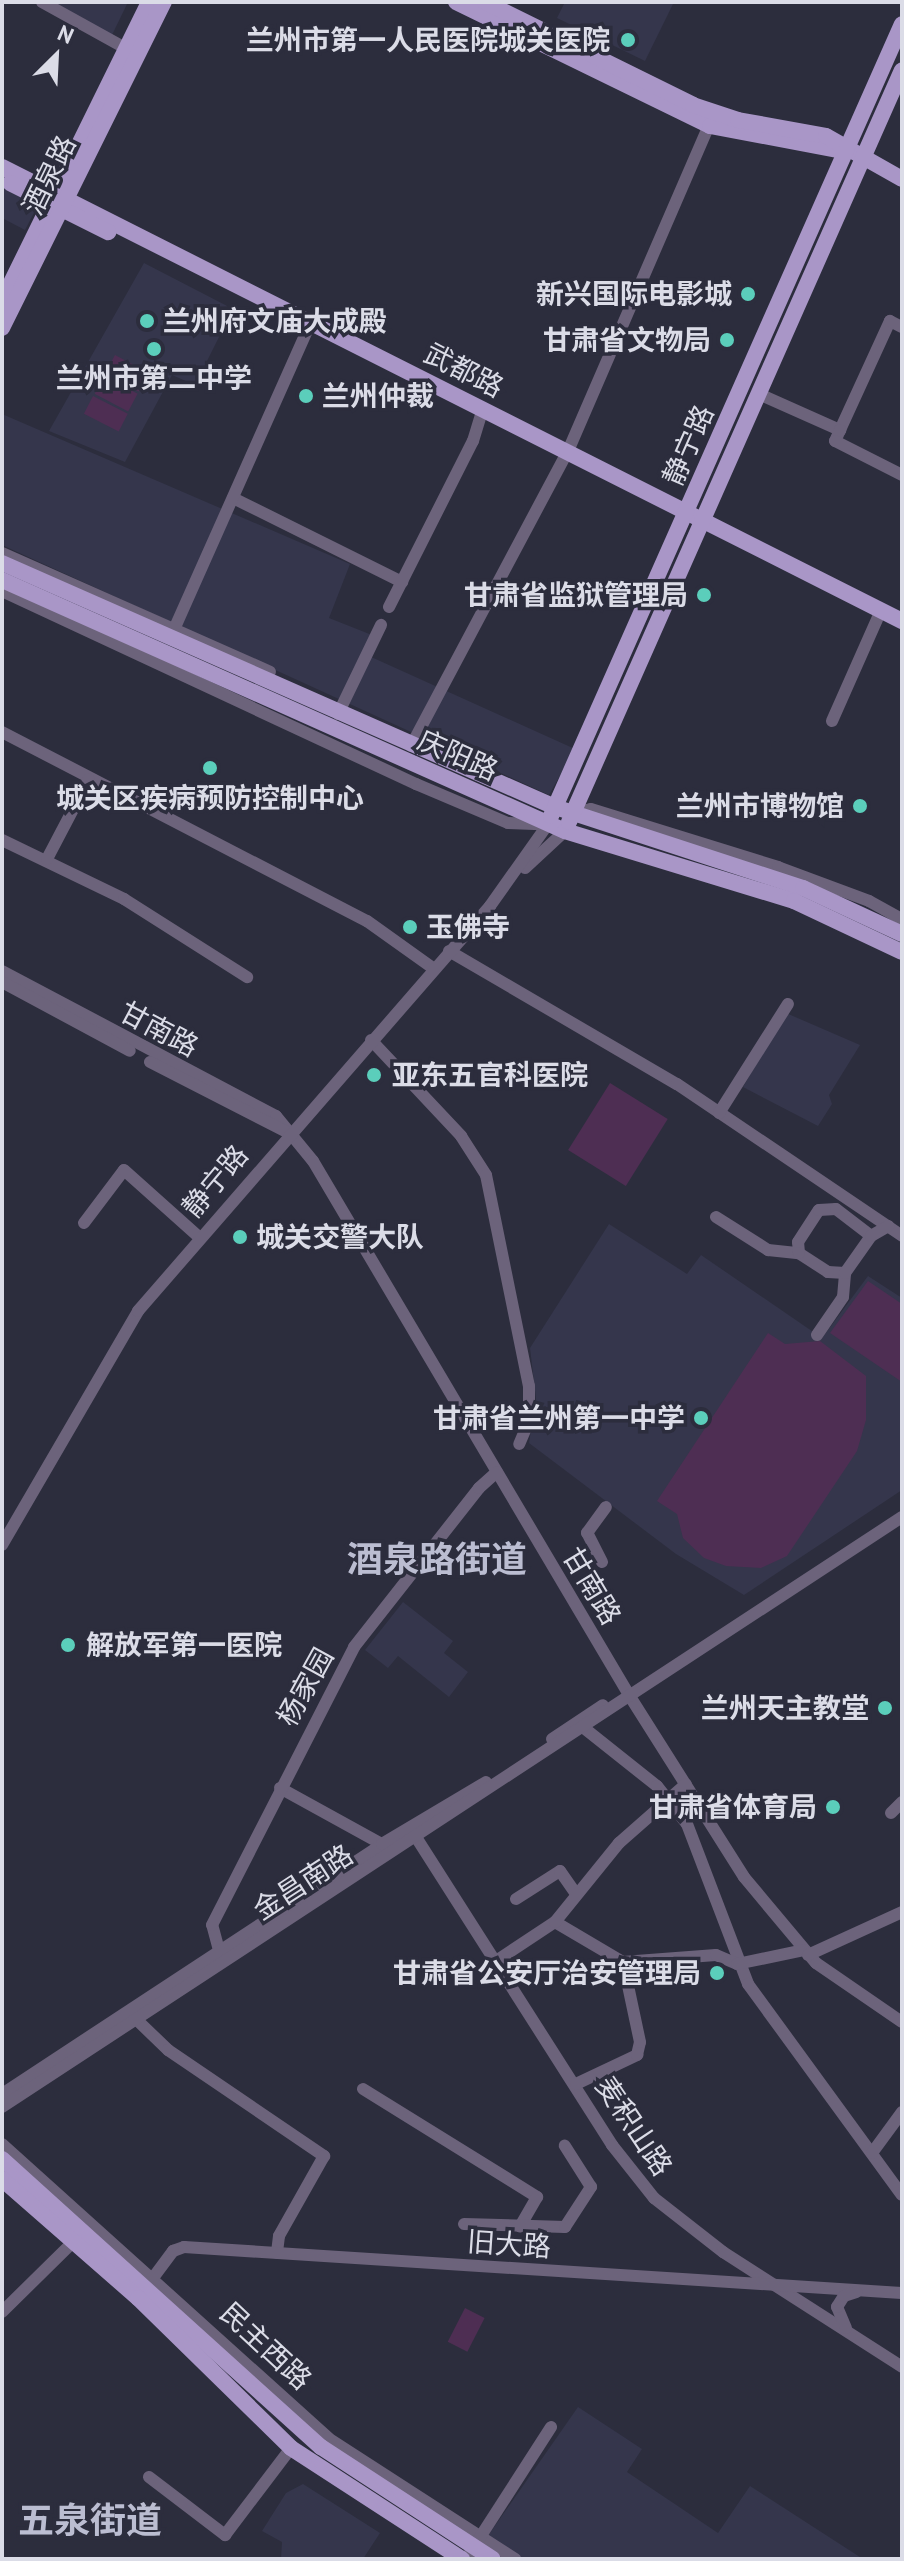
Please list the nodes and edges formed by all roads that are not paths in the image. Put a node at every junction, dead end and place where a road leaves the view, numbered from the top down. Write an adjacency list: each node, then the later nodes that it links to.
1 (42, 2): 7 (street)
2 (149, 2): 7 (main road, 酒泉路)
3 (164, 2): 16 (main road, 酒泉路)
4 (456, 2): 9 (main road)
5 (485, 2): 9 (main road)
6 (902, 24): 10 (main road, 静宁路)
7 (125, 48): 16 (main road, 酒泉路)
8 (902, 70): 11 (main road, 静宁路)
9 (712, 119): 10 (main road); 24 (street)
10 (846, 152): 11 (main road); 27 (main road, 静宁路)
11 (862, 160): 13 (main road); 15 (main road); 21 (main road, 静宁路)
12 (2, 167): 16 (main road, 武都路)
13 (902, 169)
14 (2, 179): 16 (main road, 武都路)
15 (902, 179)
16 (58, 202): 17 (main road, 酒泉路); 19 (main road, 酒泉路); 20 (main road, 武都路); 22 (main road, 武都路)
17 (2, 301)
18 (902, 327): 23 (street)
19 (2, 328)
20 (308, 329): 22 (main road, 武都路); 26 (street)
21 (759, 394): 23 (street); 28 (main road, 静宁路)
22 (482, 412): 24 (main road, 武都路); 32 (street)
23 (840, 430): 25 (street)
24 (566, 455): 27 (main road, 武都路); 42 (street)
25 (902, 475)
26 (233, 498): 32 (street); 38 (street)
27 (685, 515): 28 (main road, 武都路); 44 (main road, 静宁路)
28 (702, 523): 35 (main road, 武都路); 37 (main road, 武都路); 45 (main road, 静宁路)
29 (2, 553): 38 (street)
30 (2, 563): 38 (main road, 庆阳路)
31 (2, 580): 46 (main road, 庆阳路)
32 (402, 582): 34 (street)
33 (2, 591): 46 (street)
34 (389, 607)
35 (878, 617): 37 (main road, 武都路); 40 (street)
36 (381, 625): 39 (street)
37 (902, 626)
38 (171, 634): 39 (main road, 庆阳路)
39 (340, 710): 42 (main road, 庆阳路)
40 (832, 721)
41 (2, 732): 43 (street)
42 (413, 742): 44 (main road, 庆阳路)
43 (89, 779): 49 (street); 55 (street)
44 (555, 807): 45 (main road, 庆阳路); 46 (main road, 静宁路)
45 (574, 813): 47 (main road, 静宁路); 51 (street); 52 (main road, 庆阳路)
46 (548, 824): 47 (main road, 庆阳路); 50 (street, 静宁路)
47 (565, 831): 50 (street, 静宁路); 54 (main road, 庆阳路)
48 (2, 840): 49 (street)
49 (47, 859): 57 (street)
50 (510, 881): 53 (street, 静宁路)
51 (902, 919)
52 (902, 934)
53 (449, 951): 55 (street, 静宁路); 61 (street)
54 (902, 952)
55 (434, 969): 60 (street, 静宁路)
56 (2, 971): 62 (street, 甘南路)
57 (247, 977)
58 (2, 982): 62 (street, 甘南路)
59 (788, 1004): 61 (street)
60 (371, 1040): 62 (street, 静宁路); 72 (street)
61 (719, 1113): 65 (street)
62 (290, 1133): 68 (street, 静宁路); 73 (street, 甘南路)
63 (716, 1217): 69 (street)
64 (84, 1223): 68 (street)
65 (888, 1226): 66 (street); 67 (street)
66 (871, 1236): 69 (street); 70 (street)
67 (902, 1236)
68 (200, 1238): 76 (street, 静宁路)
69 (799, 1253): 70 (street)
70 (845, 1273): 71 (street)
71 (817, 1335)
72 (519, 1444)
73 (497, 1472): 78 (street, 甘南路); 81 (street, 杨家园)
74 (606, 1507): 77 (street)
75 (902, 1517): 78 (street, 金昌南路)
76 (2, 1545)
77 (602, 1562)
78 (629, 1695): 79 (street, 金昌南路); 80 (street, 甘南路); 85 (street, 金昌南路)
79 (584, 1728): 82 (street); 85 (street, 金昌南路)
80 (686, 1784): 82 (street); 91 (street, 甘南路)
81 (280, 1788): 86 (street); 92 (street, 杨家园)
82 (669, 1798): 87 (street); 95 (street)
83 (902, 1802): 84 (street)
84 (891, 1813)
85 (414, 1834): 86 (street, 金昌南路); 93 (street, 麦积山路); 96 (street, 金昌南路)
86 (382, 1844): 92 (street, 金昌南路)
87 (576, 1894): 88 (street); 90 (street)
88 (516, 1899)
89 (902, 1912): 91 (street)
90 (555, 1922): 93 (street); 94 (street)
91 (806, 1953): 95 (street); 97 (street, 甘南路)
92 (220, 1954): 100 (street, 金昌南路)
93 (496, 1961): 98 (street, 麦积山路)
94 (623, 1962): 95 (street); 98 (street)
95 (737, 1964): 105 (street)
96 (138, 2021): 101 (street, 金昌南路); 113 (street)
97 (902, 2022)
98 (576, 2084): 112 (street, 麦积山路)
99 (363, 2089): 110 (street)
100 (2, 2094)
101 (2, 2107)
102 (902, 2112): 105 (street)
103 (2, 2144): 116 (street, 民主西路)
104 (565, 2146): 110 (street)
105 (872, 2153): 108 (street)
106 (2, 2159): 116 (main road, 民主西路)
107 (2, 2179): 111 (main road, 民主西路)
108 (902, 2195)
109 (464, 2224): 110 (street)
110 (520, 2226)
111 (75, 2240): 116 (main road, 民主西路); 119 (street)
112 (708, 2240): 114 (street); 115 (street, 麦积山路)
113 (277, 2253): 114 (street, 旧大路); 116 (street, 旧大路)
114 (707, 2281): 115 (street, 旧大路)
115 (774, 2285): 117 (street, 旧大路); 120 (street, 麦积山路)
116 (146, 2288): 123 (main road, 民主西路); 125 (main road, 民主西路)
117 (872, 2291): 118 (street, 旧大路); 120 (street)
118 (902, 2293)
119 (2, 2312)
120 (864, 2343): 121 (street, 麦积山路)
121 (902, 2367)
122 (551, 2427): 125 (street)
123 (291, 2448): 124 (street); 125 (main road, 民主西路)
124 (149, 2477)
125 (471, 2550): 126 (main road, 民主西路); 127 (street, 民主西路)
126 (493, 2559)
127 (515, 2559)

